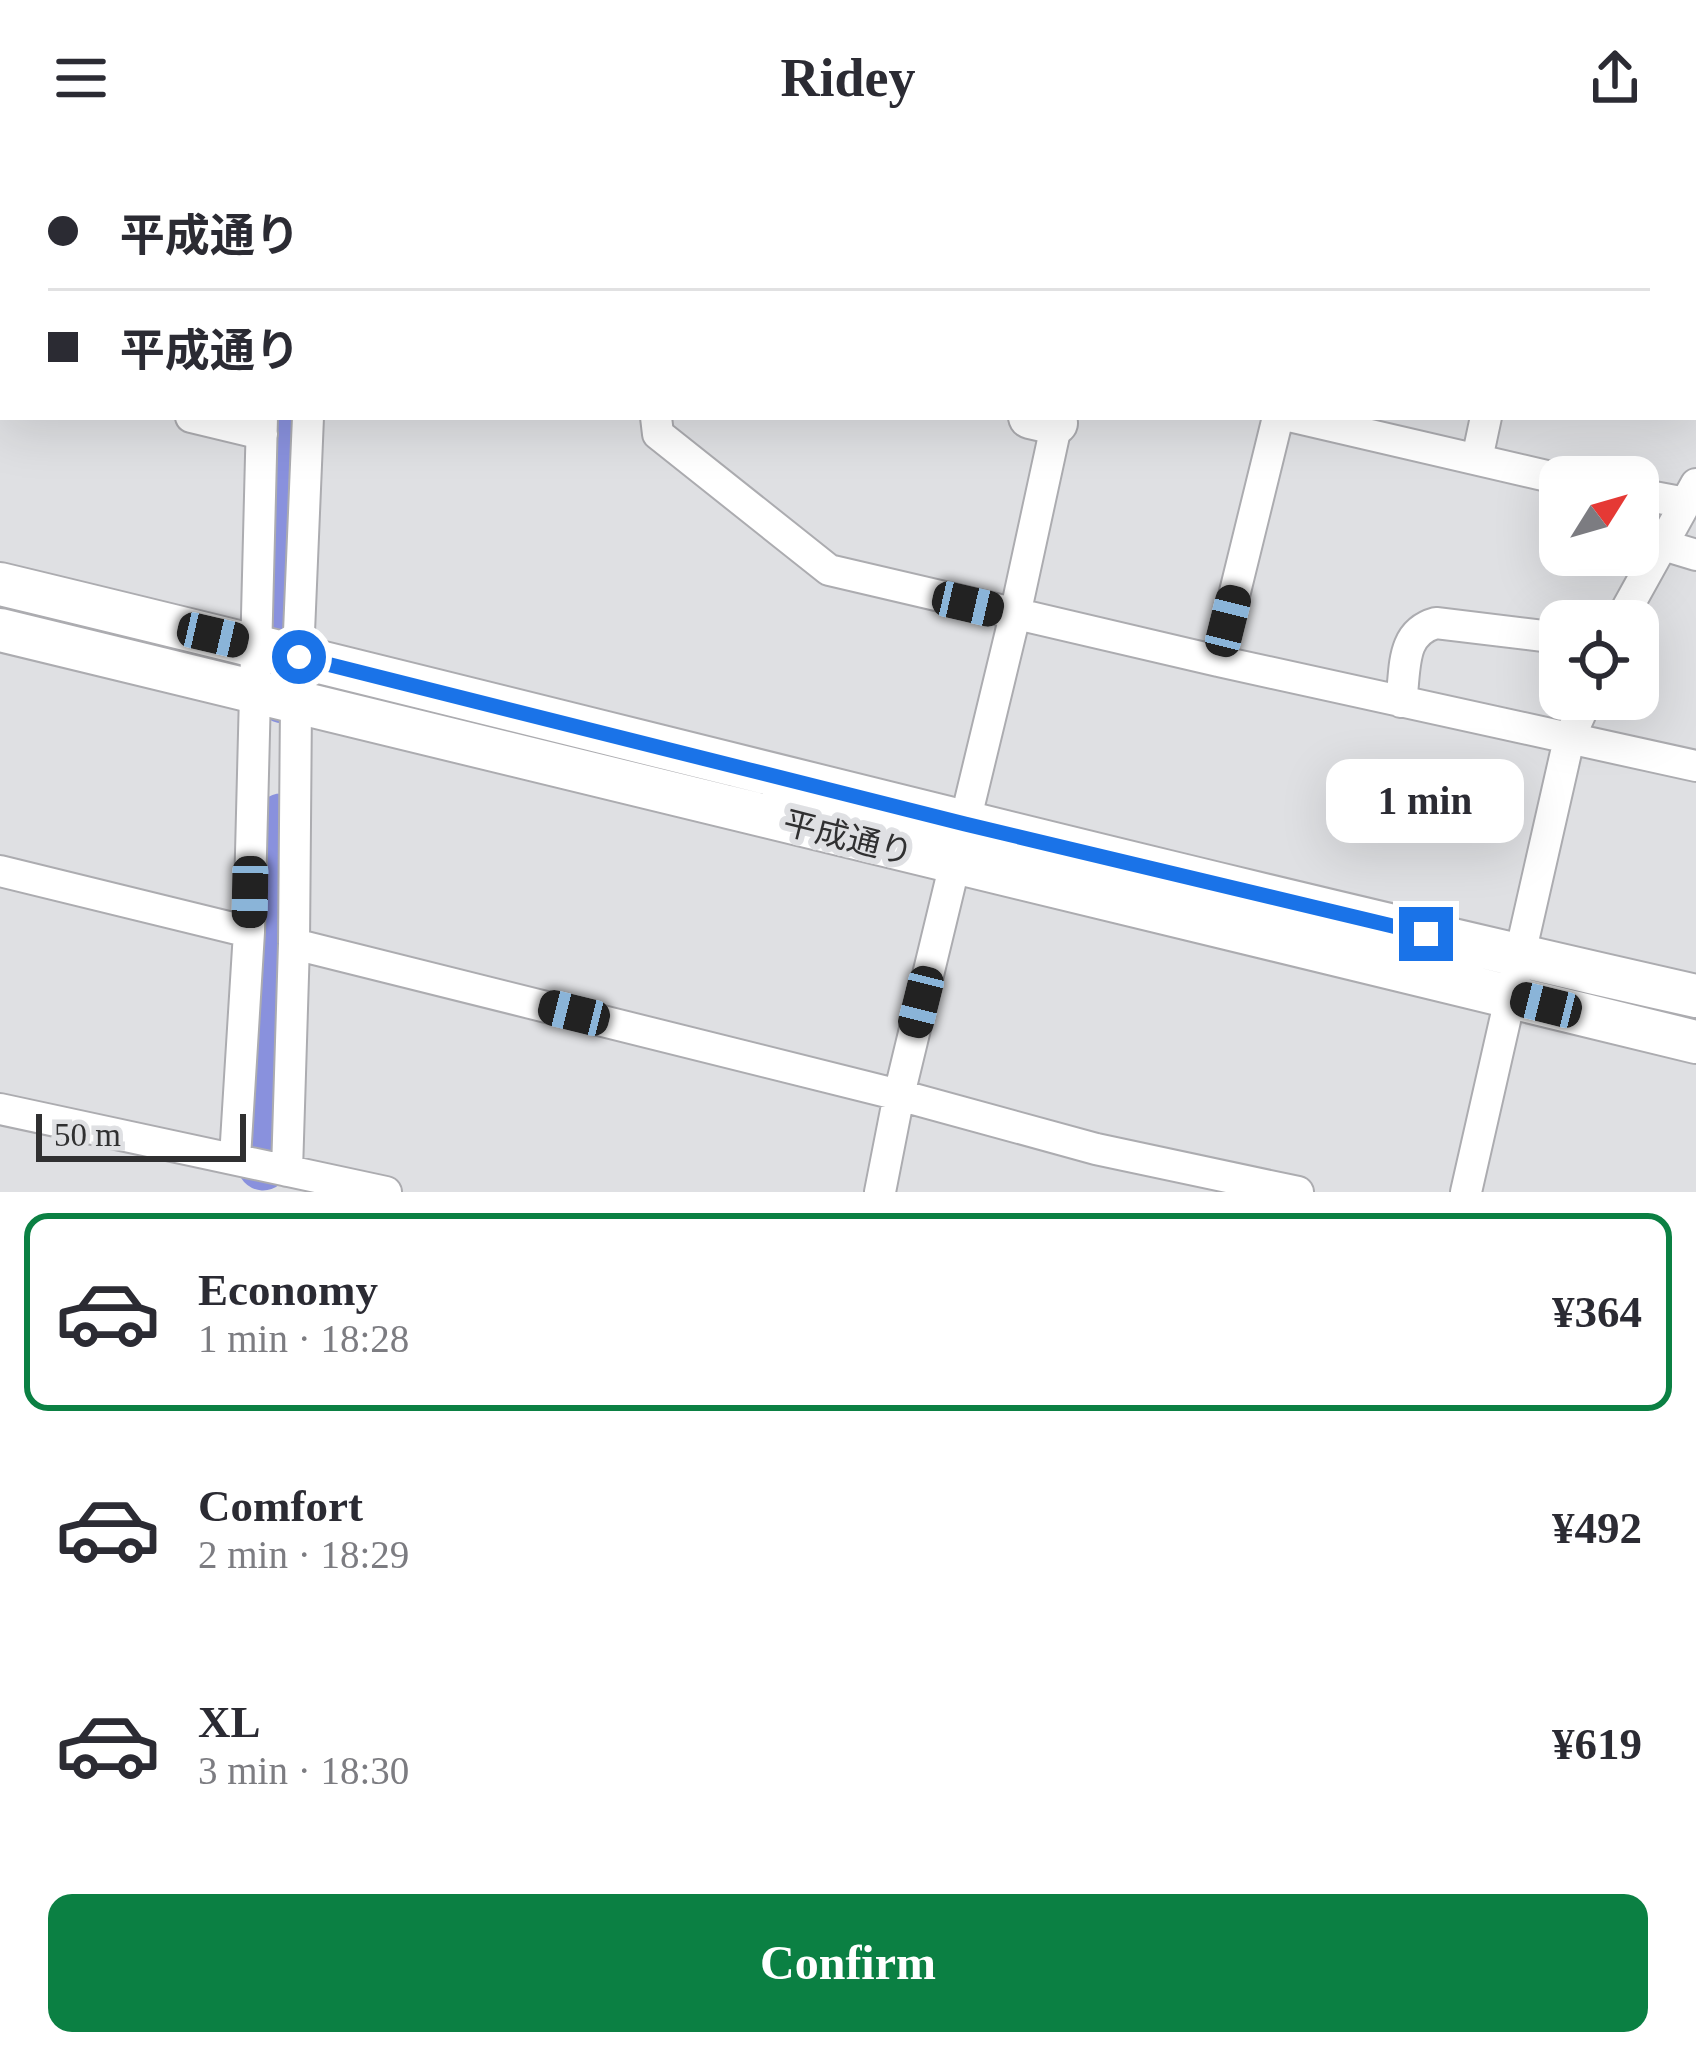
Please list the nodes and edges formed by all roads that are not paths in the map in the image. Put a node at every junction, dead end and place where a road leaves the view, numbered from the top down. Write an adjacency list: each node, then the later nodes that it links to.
1 (217, 420): 8 (street)
2 (308, 420): 21 (street)
3 (656, 420): 17 (street)
4 (1048, 420): 17 (street)
5 (1277, 420): 22 (street)
6 (1306, 420): 9 (street)
7 (1485, 420): 9 (street)
8 (262, 425): 20 (street)
9 (1477, 459): 10 (street)
10 (1539, 474)
11 (1659, 494): 12 (street)
12 (1691, 494): 13 (street)
13 (1663, 545): 14 (street); 16 (street)
14 (1696, 555)
15 (0, 584): 20 (street, 平成通り)
16 (1632, 600)
17 (1015, 615): 22 (street); 29 (street)
18 (0, 630): 23 (street, 平成通り)
19 (1539, 635): 24 (street)
20 (256, 645): 21 (street, 平成通り); 23 (street)
21 (299, 657): 25 (street); 29 (street, 平成通り)
22 (1218, 661): 24 (street)
23 (253, 692): 25 (street, 平成通り); 31 (street)
24 (1401, 702): 27 (street)
25 (296, 704): 29 (street, 平成通り); 32 (street)
26 (1578, 720): 27 (street)
27 (1569, 739): 28 (street); 33 (street)
28 (1696, 766)
29 (960, 844): 33 (street, 平成通り); 36 (street)
30 (0, 871): 31 (street)
31 (249, 932): 38 (street)
32 (294, 944): 36 (street); 39 (street)
33 (1513, 976): 34 (street, 平成通り); 35 (street, 平成通り); 43 (street)
34 (1696, 996)
35 (1696, 1042)
36 (899, 1094): 41 (street); 42 (street)
37 (0, 1109): 38 (street)
38 (236, 1158): 39 (street)
39 (287, 1171): 40 (street)
40 (386, 1192)
41 (880, 1192)
42 (1298, 1192)
43 (1466, 1192)

